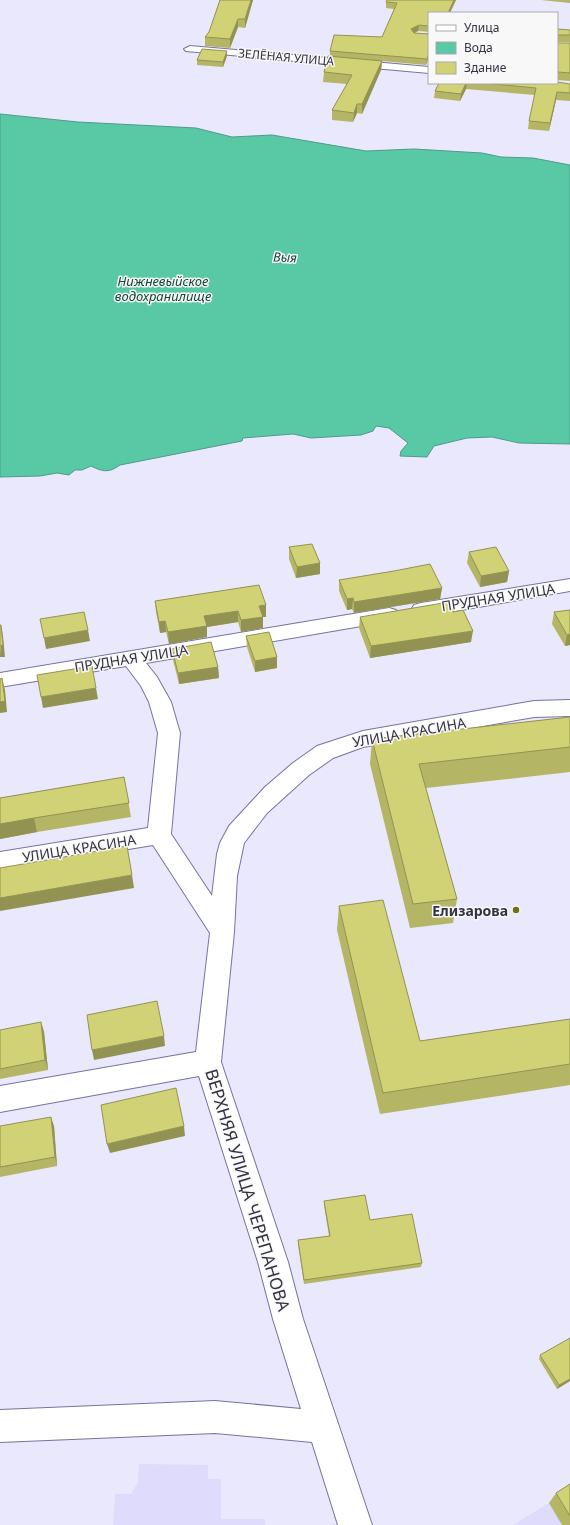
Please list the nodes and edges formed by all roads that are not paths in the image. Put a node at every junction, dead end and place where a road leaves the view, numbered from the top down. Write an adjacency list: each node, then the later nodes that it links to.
1 (190, 49): 2 (street, ЗЕЛЁНАЯ УЛИЦА)
2 (428, 70)
3 (570, 585): 4 (street, ПРУДНАЯ УЛИЦА)
4 (131, 658): 5 (street, ПРУДНАЯ УЛИЦА); 7 (street)
5 (0, 680)
6 (570, 708): 9 (street, УЛИЦА КРАСИНА)
7 (159, 835): 8 (street, УЛИЦА КРАСИНА); 9 (street)
8 (0, 861)
9 (222, 932): 10 (street, ВЕРХНЯЯ УЛИЦА ЧЕРЕПАНОВА)
10 (208, 1062): 11 (street); 13 (street, ВЕРХНЯЯ УЛИЦА ЧЕРЕПАНОВА)
11 (0, 1099)
12 (0, 1426): 13 (street)
13 (324, 1427): 14 (street, ВЕРХНЯЯ УЛИЦА ЧЕРЕПАНОВА)
14 (355, 1525)

